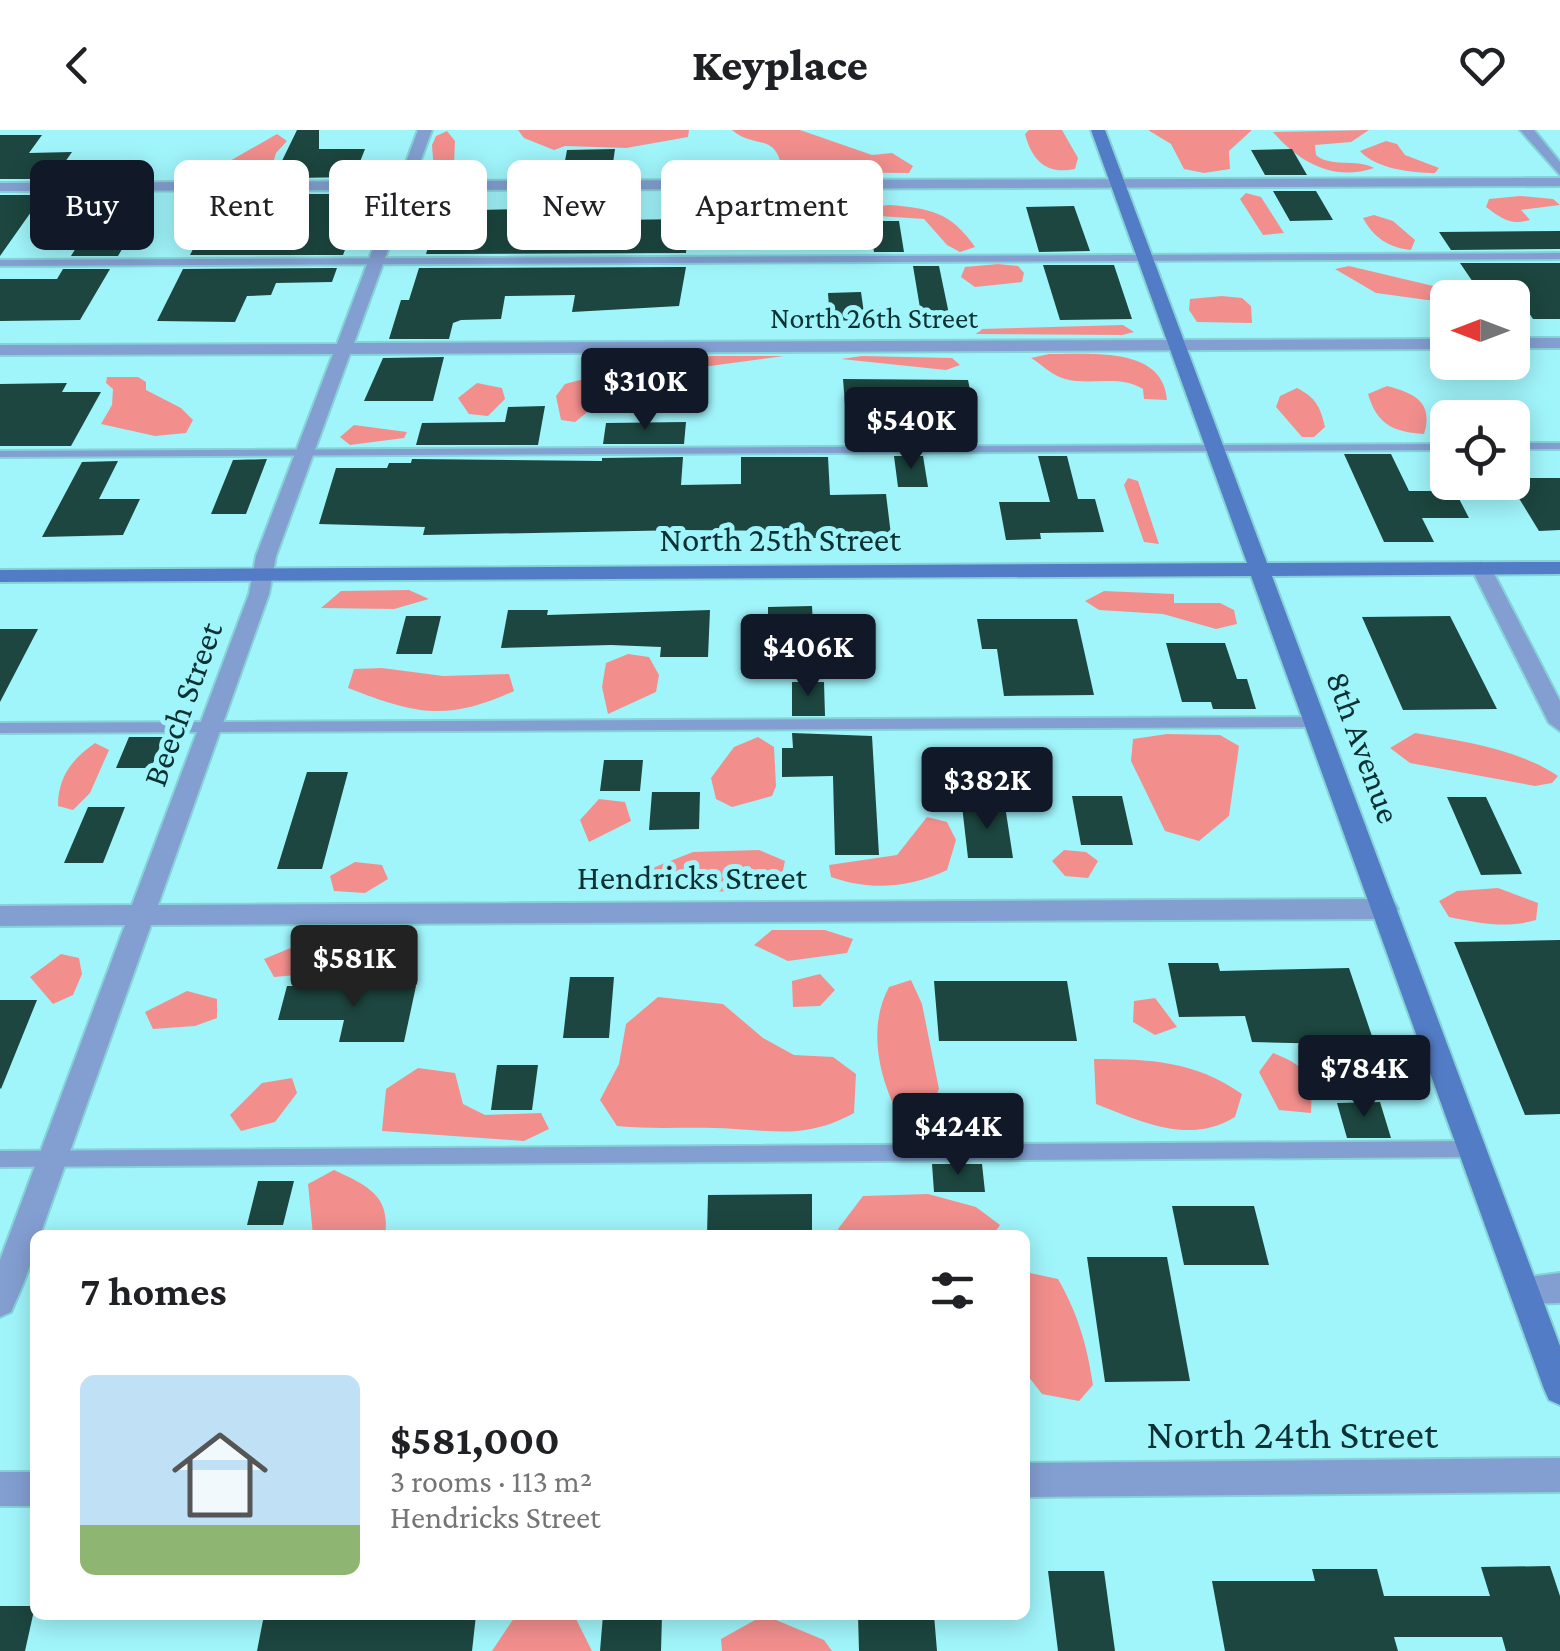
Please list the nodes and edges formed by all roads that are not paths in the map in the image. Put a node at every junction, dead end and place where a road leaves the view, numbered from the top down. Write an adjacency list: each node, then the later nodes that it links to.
1 (426, 130): 4 (street, Beech Street)
2 (1098, 130): 7 (street, 8th Avenue)
3 (1528, 130): 5 (street)
4 (414, 160)
5 (1560, 171)
6 (1560, 182): 7 (street)
7 (1118, 184): 9 (street); 13 (street, 8th Avenue)
8 (329, 186): 10 (street)
9 (487, 186)
10 (0, 187)
11 (380, 250): 14 (street, Beech Street)
12 (1560, 256): 13 (lane)
13 (1144, 258): 14 (lane); 17 (street, 8th Avenue)
14 (376, 261): 15 (lane); 20 (street, Beech Street)
15 (0, 263)
16 (1560, 343): 19 (street)
17 (1175, 344): 18 (street, North 26th Street); 20 (street, North 26th Street); 25 (street, 8th Avenue)
18 (1430, 344)
19 (1530, 344)
20 (344, 348): 21 (street, North 26th Street); 26 (street, Beech Street)
21 (0, 350)
22 (1430, 446): 25 (lane)
23 (1530, 446): 24 (lane)
24 (1560, 446)
25 (1215, 447): 26 (lane); 30 (street, 8th Avenue)
26 (304, 453): 27 (lane); 31 (street, Beech Street)
27 (0, 454)
28 (1481, 568): 29 (street, North 25th Street); 30 (street, North 25th Street); 34 (street)
29 (1560, 568)
30 (1262, 569): 31 (street, North 25th Street); 33 (street, 8th Avenue)
31 (263, 574): 32 (street, North 25th Street); 35 (street, Beech Street)
32 (0, 576)
33 (1318, 722): 35 (lane); 37 (street, 8th Avenue)
34 (1560, 723)
35 (210, 727): 36 (lane); 38 (street, Beech Street)
36 (0, 728)
37 (1385, 908): 38 (street, Hendricks Street); 40 (street, 8th Avenue)
38 (142, 915): 39 (street, Hendricks Street); 41 (street, Beech Street)
39 (0, 916)
40 (1473, 1149): 41 (lane); 43 (street, 8th Avenue)
41 (53, 1158): 42 (lane); 45 (street, Beech Street)
42 (0, 1159)
43 (1524, 1288): 44 (street); 46 (street, 8th Avenue)
44 (1560, 1288)
45 (0, 1302)
46 (1560, 1389)
47 (1560, 1476): 48 (street, North 24th Street)
48 (1030, 1480)
49 (0, 1489): 50 (street)
50 (30, 1489)

